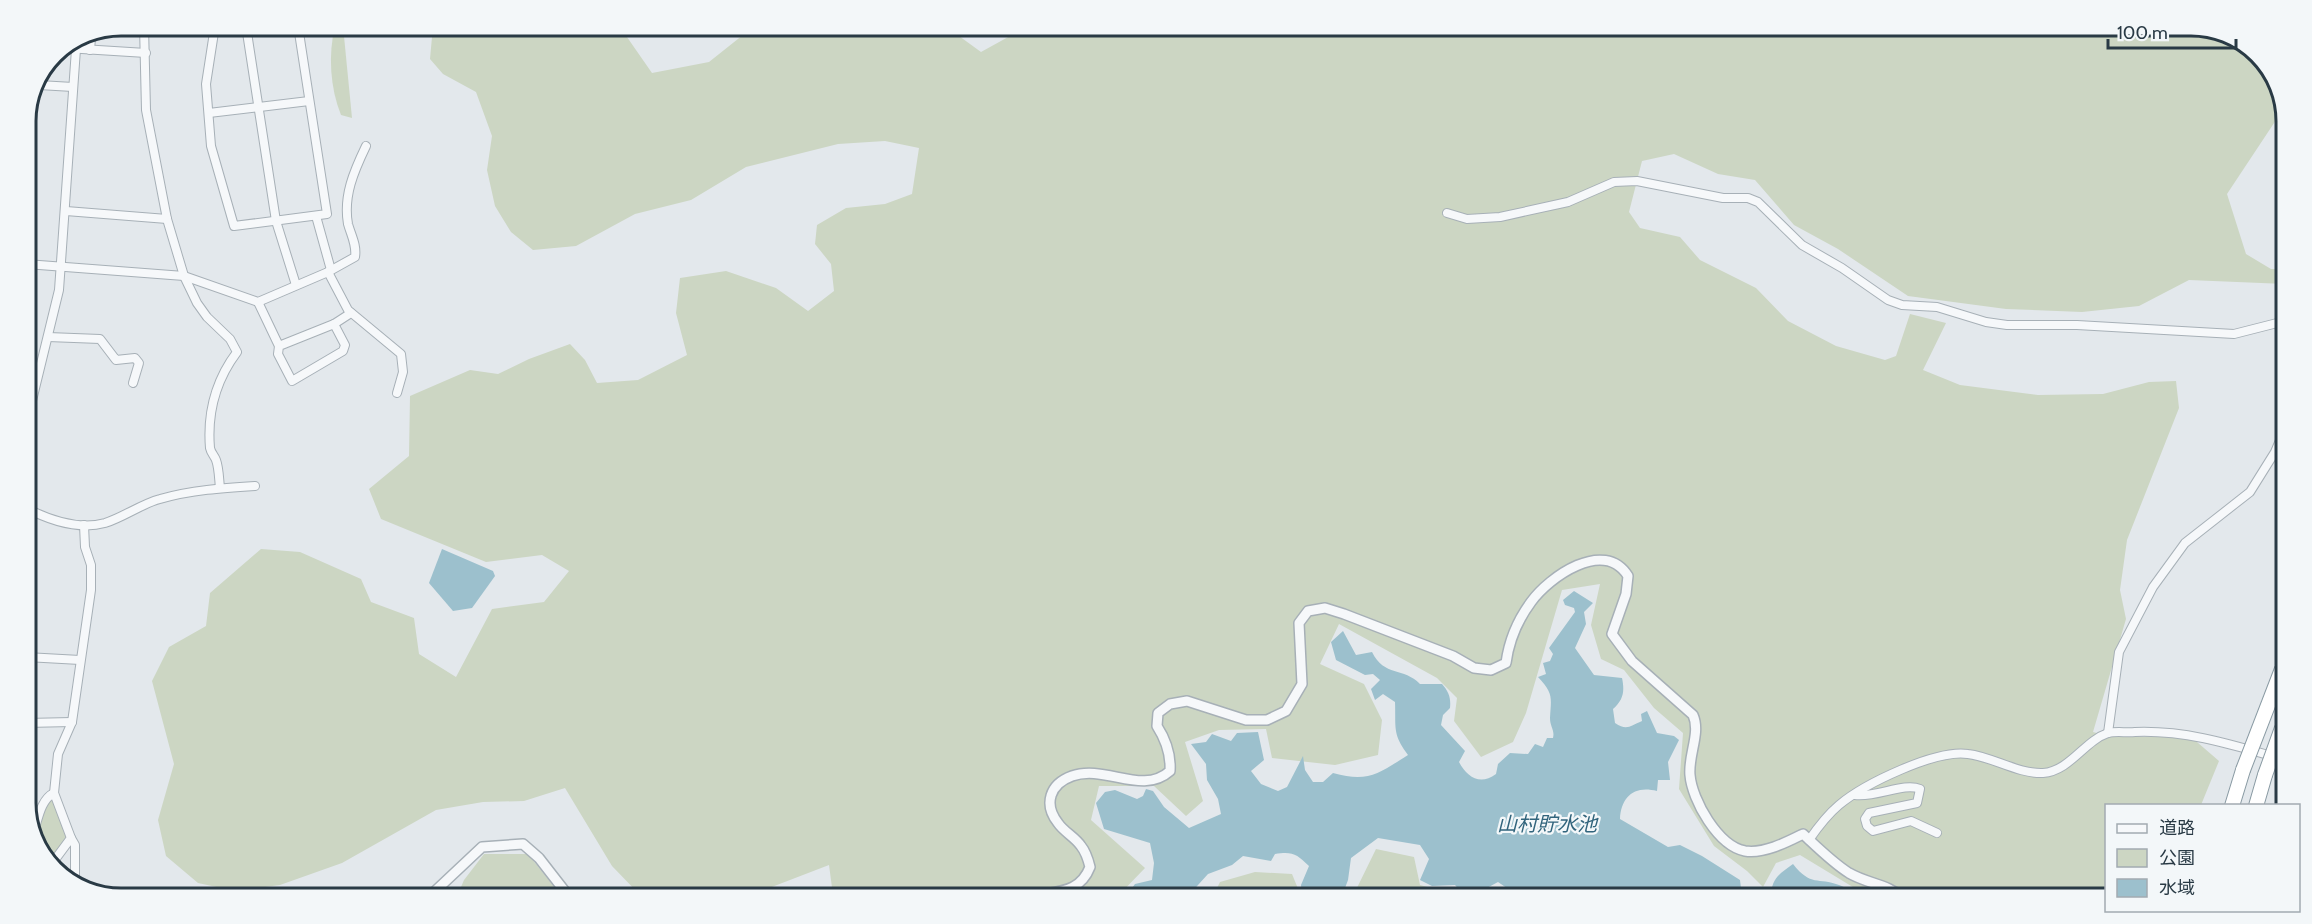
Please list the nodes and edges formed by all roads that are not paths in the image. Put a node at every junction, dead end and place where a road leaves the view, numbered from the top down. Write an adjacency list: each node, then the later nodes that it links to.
1 (145, 36): 8 (street)
2 (213, 36): 13 (street)
3 (247, 36): 12 (street)
4 (299, 36): 11 (street)
5 (91, 42): 7 (street)
6 (75, 49): 7 (street); 10 (street)
7 (90, 50): 8 (street)
8 (146, 53): 18 (street)
9 (44, 85): 10 (street)
10 (73, 87): 15 (street)
11 (309, 101): 12 (street); 17 (street)
12 (258, 108): 13 (street); 19 (street)
13 (209, 112): 19 (street)
14 (366, 146): 22 (street)
15 (66, 211): 18 (street); 21 (street)
16 (1447, 213): 27 (street)
17 (316, 216): 19 (street); 22 (street)
18 (167, 219): 23 (street)
19 (276, 221): 24 (street)
20 (36, 265): 21 (street)
21 (62, 267): 23 (street); 29 (street)
22 (330, 271): 24 (street); 26 (street)
23 (184, 276): 25 (street); 36 (street)
24 (296, 285): 25 (street)
25 (258, 302): 30 (street)
26 (351, 313): 28 (street); 33 (street)
27 (2276, 323)
28 (334, 324): 30 (street); 30 (street)
29 (48, 337): 31 (street); 32 (street)
30 (279, 346)
31 (133, 383)
32 (36, 385)
33 (397, 393)
34 (2276, 450): 44 (street)
35 (255, 486): 36 (street)
36 (220, 488): 38 (street)
37 (36, 513): 38 (street)
38 (84, 525): 40 (street)
39 (36, 658): 40 (street)
40 (80, 660): 42 (street)
41 (2276, 685): 49 (highway, bridge)
42 (72, 722): 43 (street); 47 (street)
43 (36, 723)
44 (2108, 734): 46 (street); 48 (street)
45 (2276, 745): 50 (highway, bridge)
46 (2276, 757)
47 (54, 793): 51 (street); 53 (street)
48 (1855, 795): 52 (street); 54 (street)
49 (2233, 804)
50 (2257, 804)
51 (38, 820)
52 (1937, 833)
53 (71, 838): 55 (street); 56 (street)
54 (1809, 840): 59 (street); 60 (street)
55 (56, 858)
56 (75, 874)
57 (438, 888): 58 (street)
58 (562, 888)
59 (1072, 888)
60 (1890, 888)

